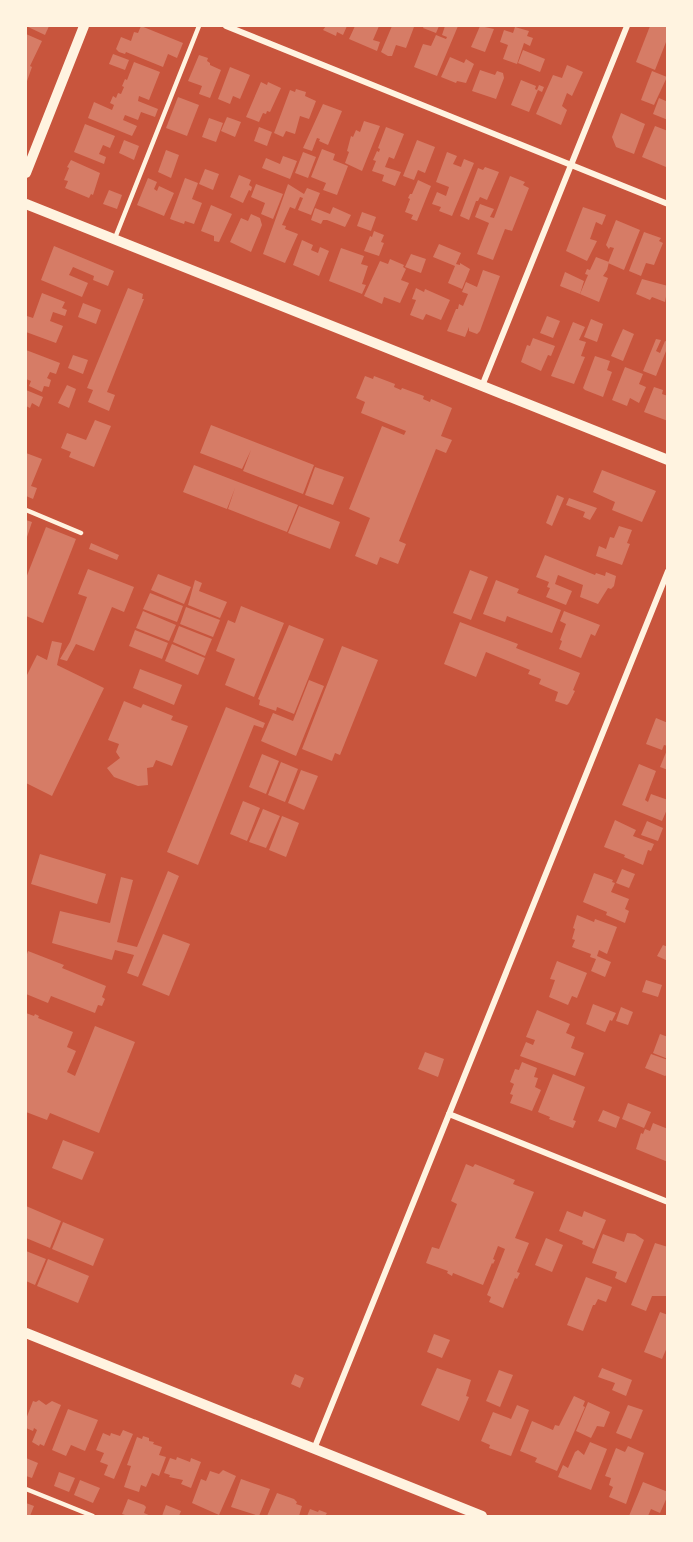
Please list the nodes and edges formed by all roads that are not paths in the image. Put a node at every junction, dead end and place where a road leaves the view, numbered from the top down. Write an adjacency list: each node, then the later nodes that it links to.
1 (84, 26): 6 (street)
2 (199, 26): 9 (lane)
3 (226, 26): 5 (street)
4 (627, 26): 5 (street)
5 (571, 165): 8 (street); 10 (street)
6 (26, 173)
7 (26, 204): 9 (street)
8 (668, 204)
9 (114, 238): 10 (street)
10 (483, 386): 11 (street)
11 (668, 460)
12 (26, 510): 13 (lane)
13 (81, 533)
14 (668, 571): 15 (street)
15 (449, 1114): 16 (street); 18 (street)
16 (668, 1202)
17 (26, 1333): 18 (street)
18 (314, 1449): 20 (street)
19 (26, 1490): 21 (lane)
20 (462, 1513): 22 (street)
21 (93, 1516)
22 (482, 1516)

